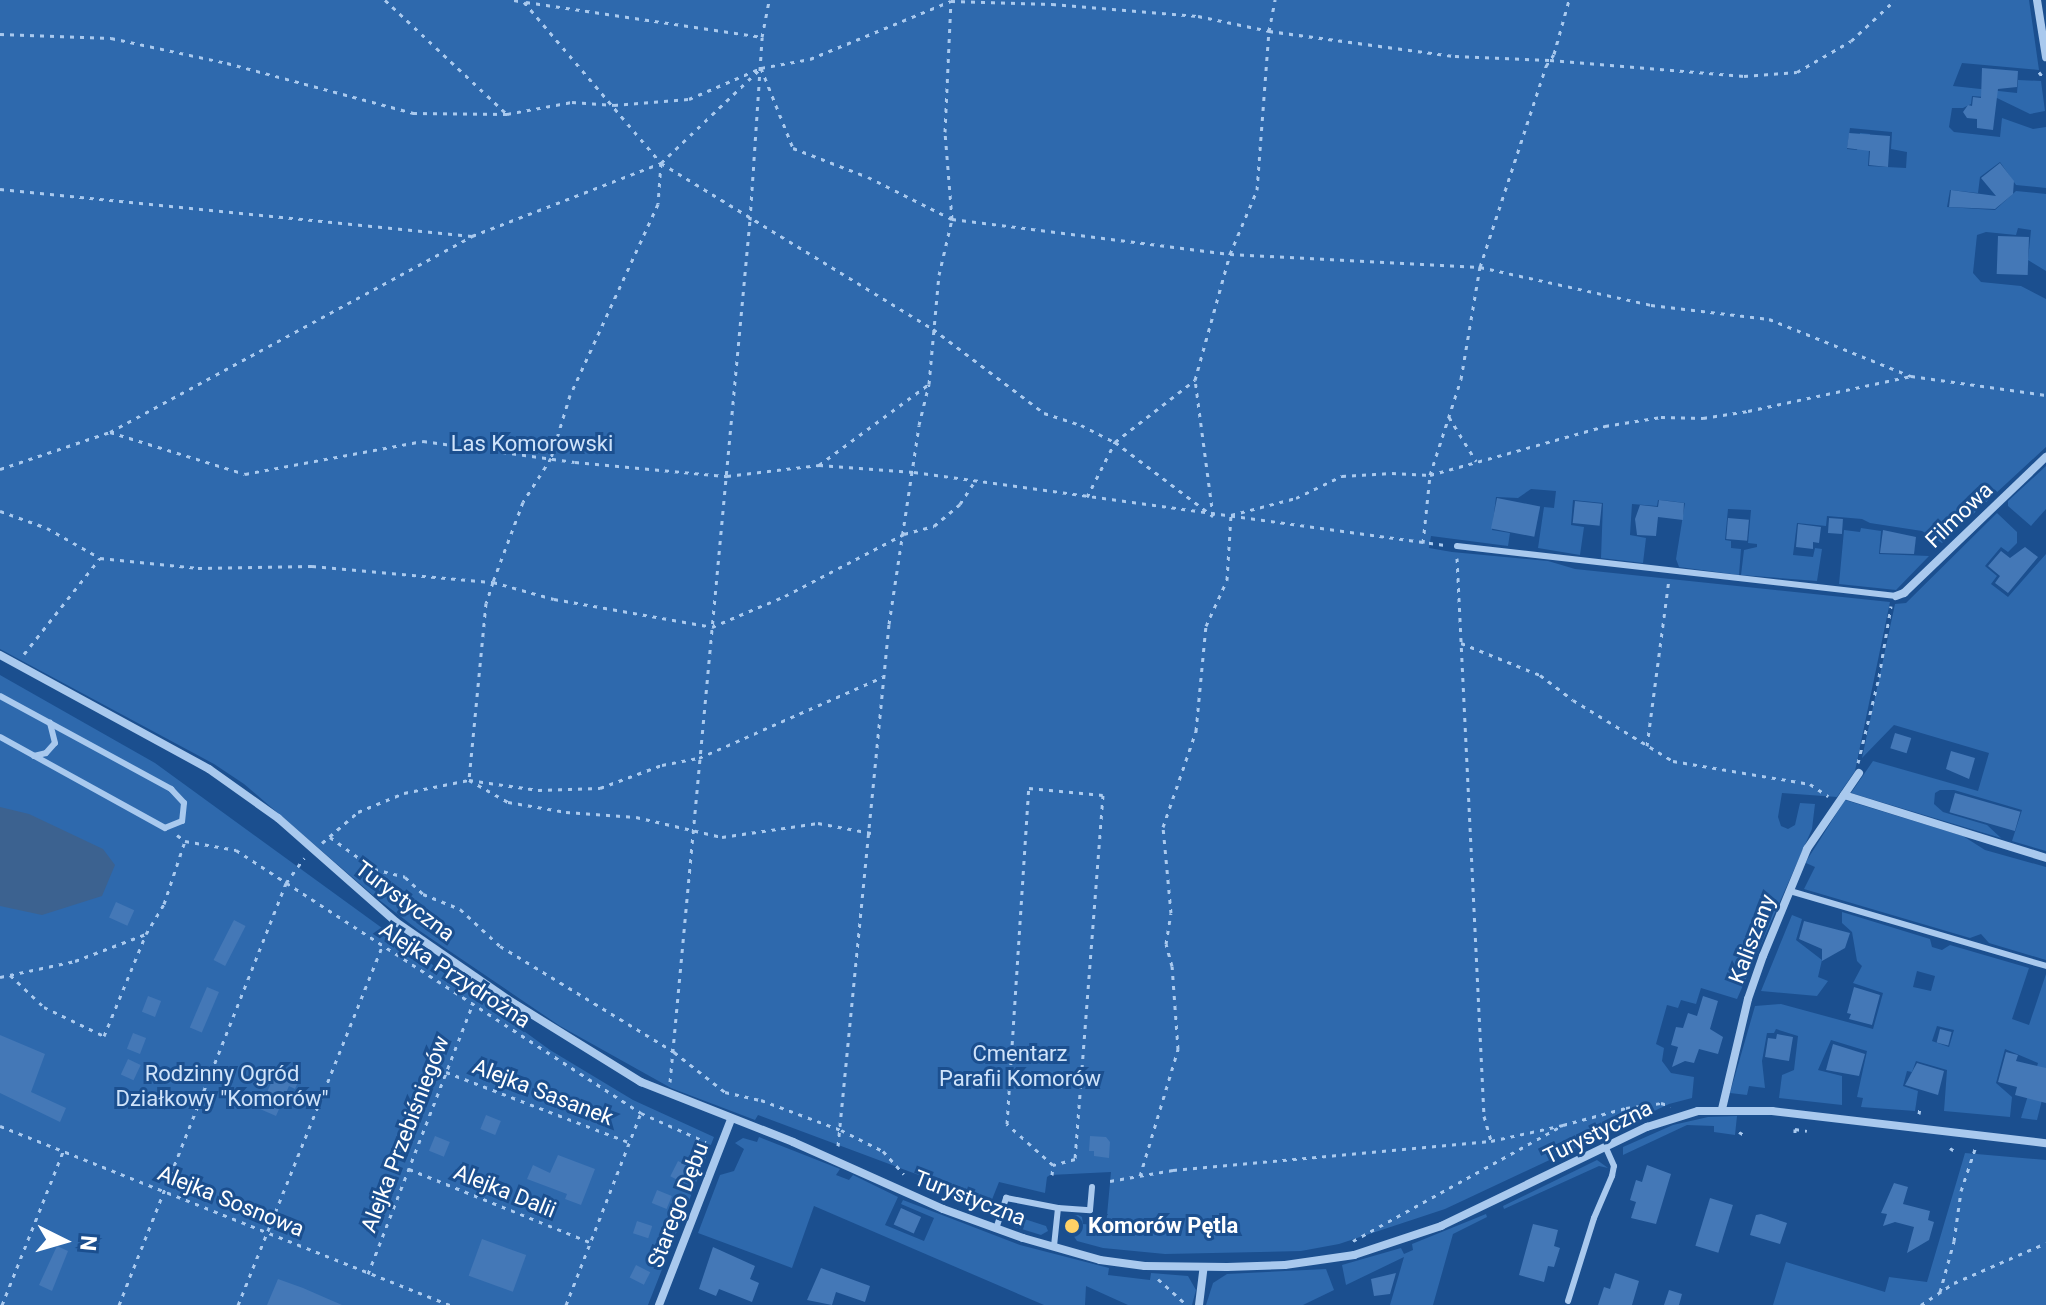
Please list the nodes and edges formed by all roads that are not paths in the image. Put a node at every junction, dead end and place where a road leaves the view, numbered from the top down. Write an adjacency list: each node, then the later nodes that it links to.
1 (2037, 0): 2 (street)
2 (2046, 57)
3 (2046, 457): 5 (street, Filmowa)
4 (1457, 546): 5 (lane)
5 (1896, 596)
6 (0, 655): 17 (street, Turystyczna)
7 (0, 696): 8 (lane)
8 (50, 721): 10 (lane); 10 (lane)
9 (0, 737): 10 (lane)
10 (34, 756)
11 (1859, 773): 12 (street, Kaliszany)
12 (1841, 798): 13 (street); 14 (street, Kaliszany)
13 (2046, 858)
14 (1790, 891): 15 (lane); 16 (street, Kaliszany)
15 (2046, 966)
16 (1722, 1109): 18 (street, Turystyczna); 19 (street, Turystyczna)
17 (731, 1119): 22 (street, Turystyczna); 26 (street, Starego Dębu)
18 (2046, 1143)
19 (1606, 1148): 24 (street, Turystyczna); 25 (lane)
20 (1092, 1187): 21 (lane)
21 (1058, 1208): 22 (lane); 23 (lane)
22 (996, 1229): 23 (street, Turystyczna)
23 (1054, 1247): 24 (street, Turystyczna)
24 (1204, 1267): 27 (street)
25 (1568, 1301)
26 (659, 1305)
27 (1199, 1305)

